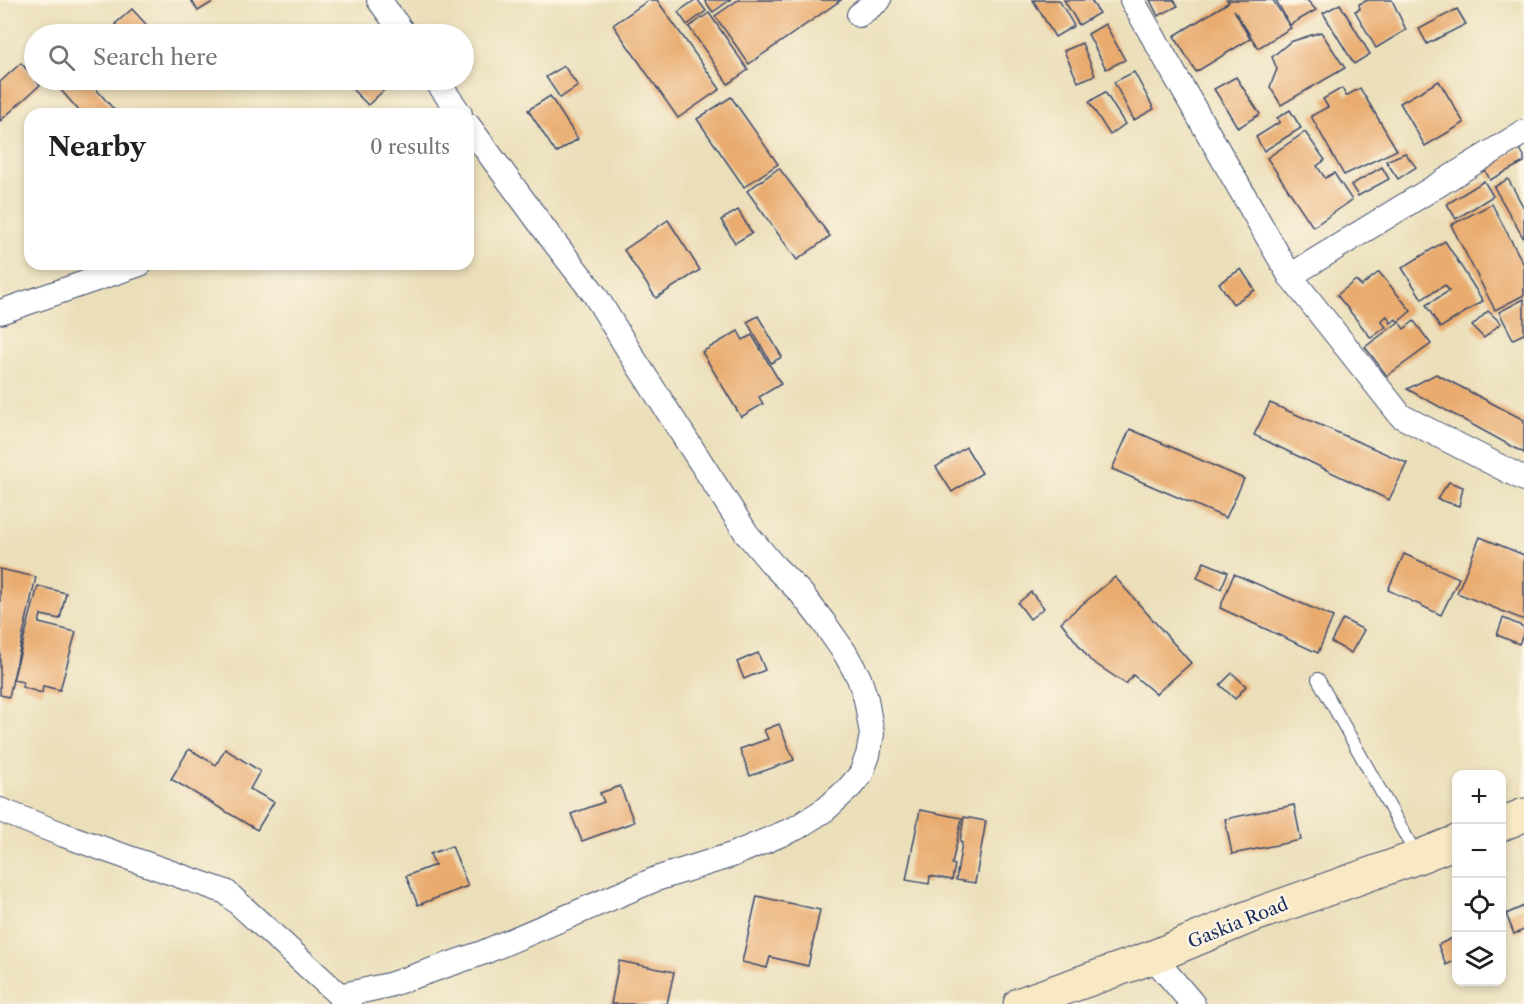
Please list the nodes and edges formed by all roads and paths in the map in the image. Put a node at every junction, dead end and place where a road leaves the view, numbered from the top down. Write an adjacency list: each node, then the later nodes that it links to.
1 (379, 0): 5 (street)
2 (879, 0): 4 (street)
3 (1132, 0): 11 (street)
4 (859, 15)
5 (397, 24)
6 (443, 90): 7 (street)
7 (456, 108)
8 (1524, 132): 11 (street)
9 (474, 140): 21 (street)
10 (122, 270): 12 (street)
11 (1290, 276): 13 (street)
12 (0, 312)
13 (1524, 479)
14 (1318, 679): 19 (lane)
15 (0, 810): 21 (street)
16 (1524, 814): 17 (main road)
17 (1506, 822)
18 (1452, 844): 19 (main road, Gaskia Road)
19 (1418, 857): 20 (main road, Gaskia Road)
20 (1153, 957): 22 (main road, Gaskia Road); 23 (street)
21 (344, 1000)
22 (1020, 1004)
23 (1194, 1004)

